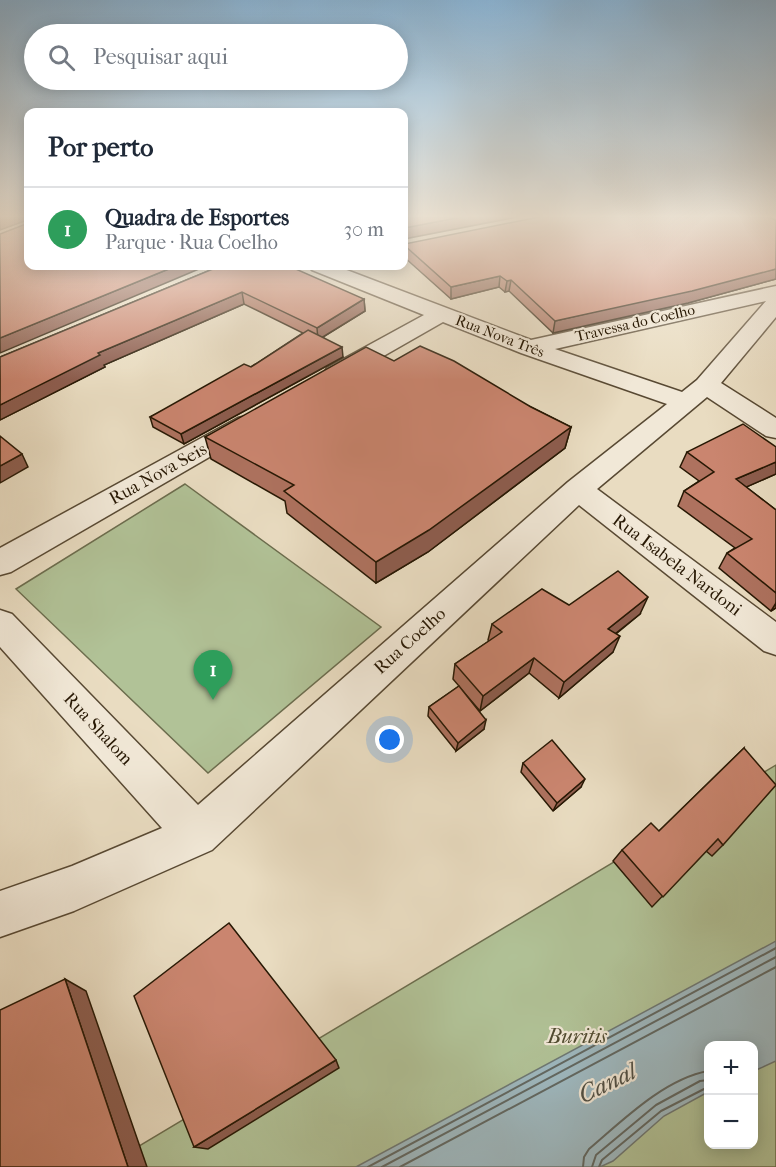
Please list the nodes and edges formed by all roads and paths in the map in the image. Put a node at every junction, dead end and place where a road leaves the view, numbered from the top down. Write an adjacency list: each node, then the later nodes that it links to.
1 (333, 271): 4 (street, Rua Nova Três)
2 (776, 292): 5 (street, Travessa do Coelho)
3 (776, 303): 7 (street, Rua Coelho)
4 (442, 314): 5 (street, Rua Nova Três); 6 (street)
5 (529, 348): 7 (street, Rua Nova Três)
6 (319, 383)
7 (695, 393): 9 (street, Rua Nova Três); 10 (street, Rua Coelho)
8 (267, 412): 11 (street, Rua Nova Seis)
9 (776, 430)
10 (578, 489): 13 (street, Rua Isabela Nardoni); 14 (street, Rua Coelho)
11 (0, 563)
12 (0, 624): 14 (street, Rua Shalom)
13 (776, 641)
14 (197, 835): 15 (street, Rua Coelho)
15 (0, 914)

